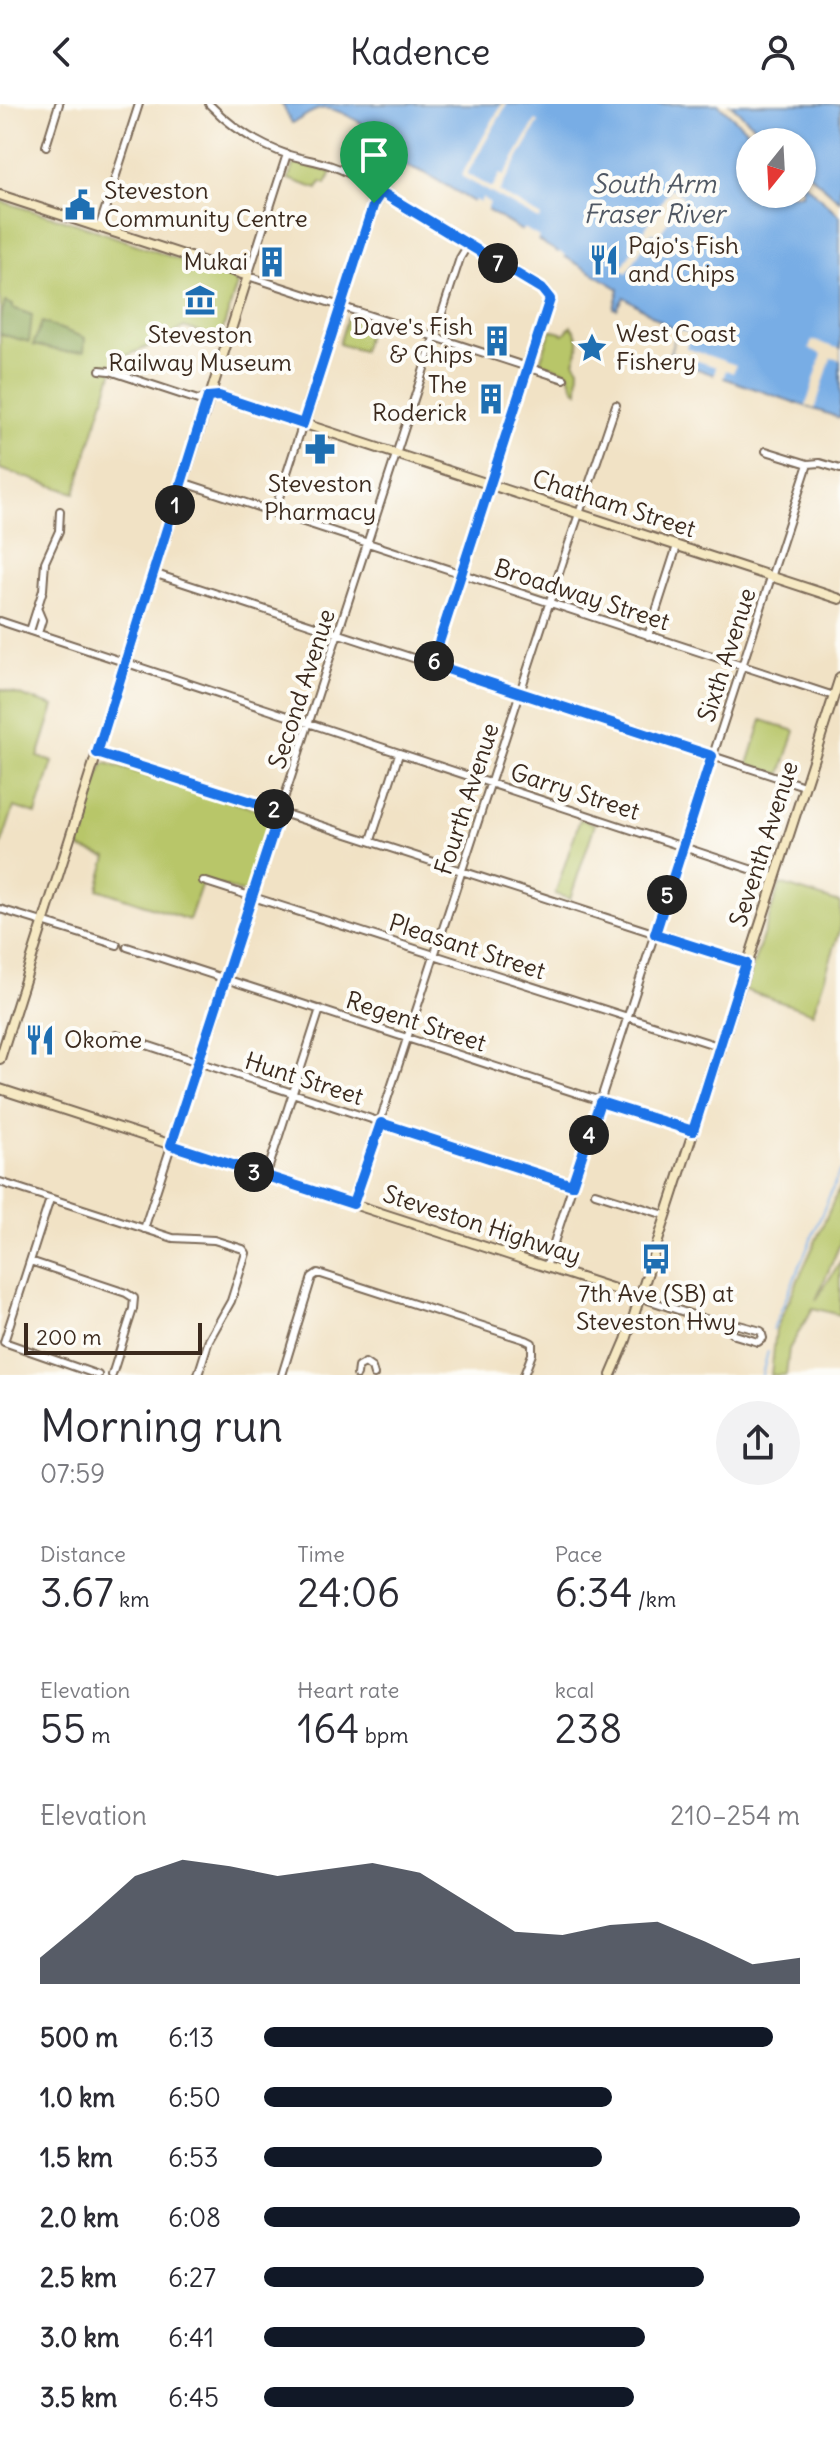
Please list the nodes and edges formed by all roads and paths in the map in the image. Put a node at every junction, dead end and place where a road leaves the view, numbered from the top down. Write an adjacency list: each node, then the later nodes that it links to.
1 (59, 104): 4 (street)
2 (139, 104): 8 (street)
3 (209, 104): 5 (street)
4 (46, 146)
5 (287, 154): 6 (street); 10 (street)
6 (381, 192): 9 (street); 11 (street)
7 (0, 195): 8 (street)
8 (99, 228): 10 (street)
9 (468, 245): 12 (street, Second Avenue); 13 (street)
10 (248, 276): 11 (street); 16 (street)
11 (341, 306): 12 (street); 18 (street)
12 (435, 337): 13 (street); 20 (street, Second Avenue)
13 (529, 368): 15 (street); 24 (street)
14 (100, 370): 16 (street, Chatham Street)
15 (564, 379)
16 (208, 397): 18 (street, Chatham Street); 23 (street)
17 (616, 405): 27 (street, Fourth Avenue)
18 (303, 424): 20 (street, Chatham Street); 26 (street)
19 (766, 451): 21 (street)
20 (397, 454): 24 (street, Chatham Street); 28 (street, Second Avenue)
21 (808, 464): 22 (street); 32 (street, Sixth Avenue)
22 (840, 469)
23 (182, 482): 26 (street, Broadway Street); 30 (street)
24 (490, 485): 27 (street, Chatham Street); 31 (street)
25 (60, 511): 36 (street)
26 (274, 513): 28 (street, Broadway Street)
27 (581, 514): 29 (street, Chatham Street); 34 (street, Fourth Avenue)
28 (368, 544): 31 (street, Broadway Street); 37 (street, Second Avenue)
29 (677, 546): 32 (street, Chatham Street); 38 (street)
30 (153, 573): 37 (street); 39 (street)
31 (461, 575): 34 (street, Broadway Street); 40 (street)
32 (771, 576): 33 (street, Chatham Street); 41 (street, Sixth Avenue)
33 (840, 599)
34 (549, 603): 38 (street, Broadway Street); 43 (street, Fourth Avenue)
35 (0, 621): 36 (street, Garry Street)
36 (34, 632): 39 (street, Garry Street)
37 (339, 633): 40 (street); 45 (street, Second Avenue)
38 (648, 636): 41 (street, Broadway Street)
39 (126, 662): 45 (street, Garry Street); 46 (street)
40 (432, 664): 43 (street)
41 (742, 665): 44 (street, Broadway Street); 48 (street, Sixth Avenue)
42 (840, 677): 44 (street, Seventh Avenue)
43 (520, 694): 48 (street); 49 (street, Fourth Avenue)
44 (834, 696): 50 (street, Seventh Avenue)
45 (308, 725): 47 (street, Garry Street); 51 (street, Second Avenue)
46 (97, 753): 51 (street); 59 (street)
47 (399, 754): 49 (street, Garry Street); 52 (street)
48 (712, 756): 50 (street); 53 (street, Sixth Avenue)
49 (490, 784): 53 (street, Garry Street); 54 (street, Fourth Avenue)
50 (804, 786): 55 (street, Seventh Avenue)
51 (280, 811): 52 (street); 57 (street, Second Avenue)
52 (371, 840): 54 (street)
53 (683, 846): 55 (street, Garry Street); 60 (street, Sixth Avenue)
54 (462, 871): 60 (street); 63 (street, Fourth Avenue)
55 (774, 877): 64 (street, Seventh Avenue)
56 (203, 881): 57 (street, Pleasant Street)
57 (252, 897): 63 (street, Pleasant Street); 65 (street, Second Avenue)
58 (0, 909): 59 (street)
59 (44, 922): 61 (street); 71 (street)
60 (655, 934): 64 (street); 67 (street, Sixth Avenue)
61 (117, 945)
62 (127, 947): 65 (street, Regent Street)
63 (435, 955): 67 (street, Pleasant Street); 69 (street, Fourth Avenue)
64 (746, 963): 70 (street, Seventh Avenue)
65 (225, 980): 66 (street, Regent Street); 72 (street, Second Avenue)
66 (320, 1009): 69 (street, Regent Street); 74 (street)
67 (627, 1018): 70 (street, Pleasant Street); 75 (street, Sixth Avenue)
68 (116, 1035): 72 (street, Hunt Street)
69 (408, 1039): 75 (street, Regent Street); 76 (street, Fourth Avenue)
70 (721, 1047): 77 (street, Seventh Avenue)
71 (0, 1059)
72 (198, 1063): 74 (street, Hunt Street); 78 (street, Second Avenue)
73 (0, 1089): 78 (street, Steveston Highway)
74 (293, 1094): 76 (street, Hunt Street); 79 (street)
75 (600, 1102): 77 (street, Regent Street); 81 (street, Sixth Avenue)
76 (381, 1123): 81 (street, Hunt Street); 84 (street, Fourth Avenue)
77 (693, 1131): 85 (street, Seventh Avenue)
78 (171, 1145): 79 (street, Steveston Highway); 86 (street, Second Avenue)
79 (266, 1176): 84 (street, Steveston Highway)
80 (0, 1182): 83 (street)
81 (572, 1185): 88 (street, Sixth Avenue)
82 (595, 1193): 85 (street)
83 (50, 1199): 86 (street); 87 (street)
84 (353, 1204): 88 (street, Steveston Highway)
85 (665, 1215): 89 (street, Seventh Avenue)
86 (144, 1229): 93 (street)
87 (30, 1261): 91 (street); 92 (street)
88 (546, 1267): 89 (street, Steveston Highway)
89 (639, 1297): 90 (street, Steveston Highway); 98 (street, Seventh Avenue)
90 (723, 1325): 90 (street, Steveston Highway)
91 (98, 1375)
92 (112, 1375)
93 (198, 1375)
94 (282, 1375): 97 (street)
95 (357, 1375): 96 (street)
96 (374, 1375)
97 (524, 1375)
98 (611, 1375)

